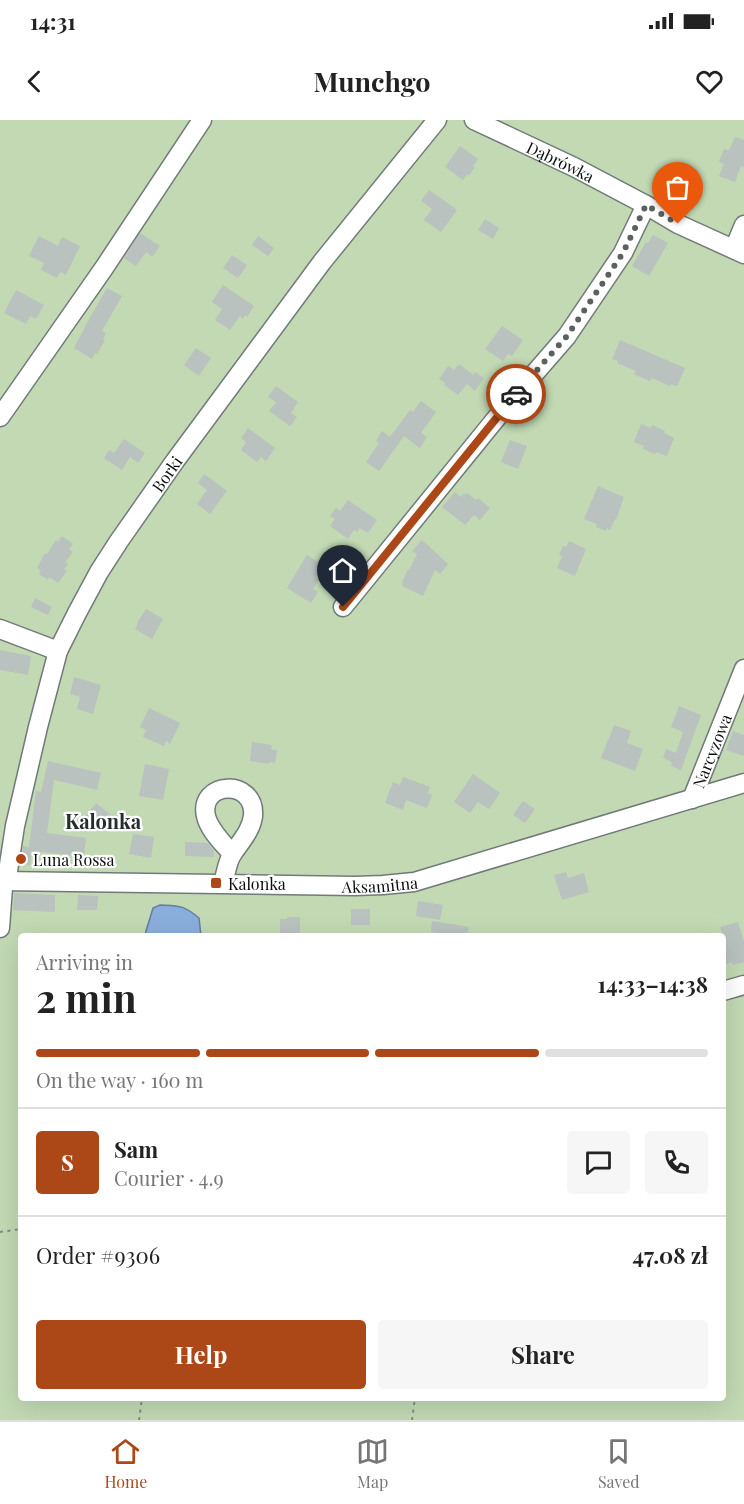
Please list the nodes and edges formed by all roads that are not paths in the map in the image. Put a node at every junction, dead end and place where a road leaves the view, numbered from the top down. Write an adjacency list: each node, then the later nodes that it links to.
1 (201, 120): 7 (street)
2 (437, 120): 10 (street, Borki)
3 (474, 120): 4 (street, Dąbrówka)
4 (646, 205): 6 (street, Dąbrówka); 8 (street)
5 (744, 225): 6 (street)
6 (739, 252)
7 (0, 417)
8 (343, 607)
9 (0, 629): 10 (street)
10 (58, 651): 15 (street, Borki)
11 (744, 669): 13 (street, Narcyzowa)
12 (744, 783): 13 (street, Aksamitna)
13 (692, 799): 16 (street, Aksamitna)
14 (232, 854): 16 (street)
15 (2, 881): 16 (street, Aksamitna); 17 (street, Borki)
16 (223, 884)
17 (0, 928)
18 (744, 985): 19 (street)
19 (726, 990)

